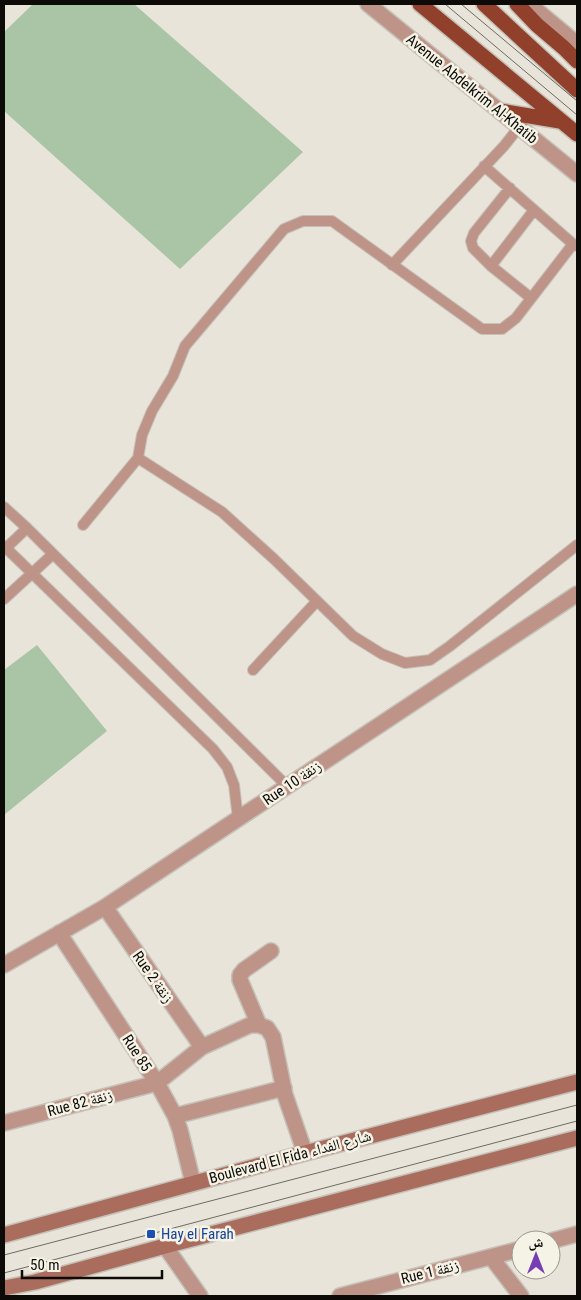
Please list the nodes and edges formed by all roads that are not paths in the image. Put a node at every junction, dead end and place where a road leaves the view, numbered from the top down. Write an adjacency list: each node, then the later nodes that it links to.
1 (368, 4): 9 (street, Avenue Abdelkrim Al-Khatib)
2 (420, 4): 10 (highway)
3 (484, 4): 8 (highway)
4 (517, 4): 7 (highway)
5 (529, 4): 6 (street)
6 (577, 44)
7 (577, 61)
8 (577, 90)
9 (500, 111): 10 (highway); 11 (street, Avenue Abdelkrim Al-Khatib)
10 (562, 122): 12 (highway)
11 (519, 127): 13 (lane); 14 (street, Avenue Abdelkrim Al-Khatib)
12 (577, 134)
13 (484, 166): 15 (lane); 18 (lane)
14 (577, 174)
15 (510, 188): 16 (lane); 19 (lane)
16 (534, 210): 17 (lane); 19 (lane)
17 (575, 245): 20 (lane)
18 (392, 266): 20 (lane); 21 (lane)
19 (492, 266): 20 (lane)
20 (531, 298)
21 (138, 458): 23 (lane); 31 (lane)
22 (4, 508): 24 (lane)
23 (83, 525)
24 (27, 528): 26 (lane); 27 (lane)
25 (577, 545): 31 (lane)
26 (4, 548): 28 (lane)
27 (53, 554): 28 (lane); 33 (lane)
28 (32, 574): 30 (lane); 34 (lane)
29 (577, 594): 33 (street, Rue 10 زنقة)
30 (4, 599)
31 (317, 600): 32 (lane)
32 (252, 670)
33 (287, 786): 34 (street, Rue 10 زنقة)
34 (238, 819): 35 (street, Rue 10 زنقة)
35 (105, 907): 36 (street, Rue 10 زنقة); 40 (street, Rue 2 زنقة)
36 (59, 934): 38 (street, Rue 10 زنقة); 41 (street, Rue 85)
37 (271, 951): 39 (street)
38 (4, 965)
39 (259, 1025): 40 (street); 43 (street)
40 (202, 1047): 41 (street)
41 (156, 1082): 44 (street, Rue 85); 45 (street, Rue 82 زنقة)
42 (577, 1082): 47 (main road, Boulevard El Fida شارع الفداء)
43 (285, 1092): 44 (street); 47 (street)
44 (177, 1119): 48 (street, Rue 85)
45 (4, 1123)
46 (577, 1138): 52 (main road)
47 (305, 1153): 48 (main road, Boulevard El Fida شارع الفداء)
48 (193, 1183): 50 (main road, Boulevard El Fida شارع الفداء)
49 (577, 1234): 51 (street)
50 (4, 1236)
51 (561, 1238)
52 (165, 1246): 55 (main road); 57 (street)
53 (511, 1252): 54 (street, Rue 1 زنقة)
54 (491, 1257): 56 (street, Rue 1 زنقة); 59 (street)
55 (4, 1288)
56 (378, 1291): 58 (street, Rue 1 زنقة)
57 (200, 1296)
58 (340, 1296)
59 (521, 1296)

